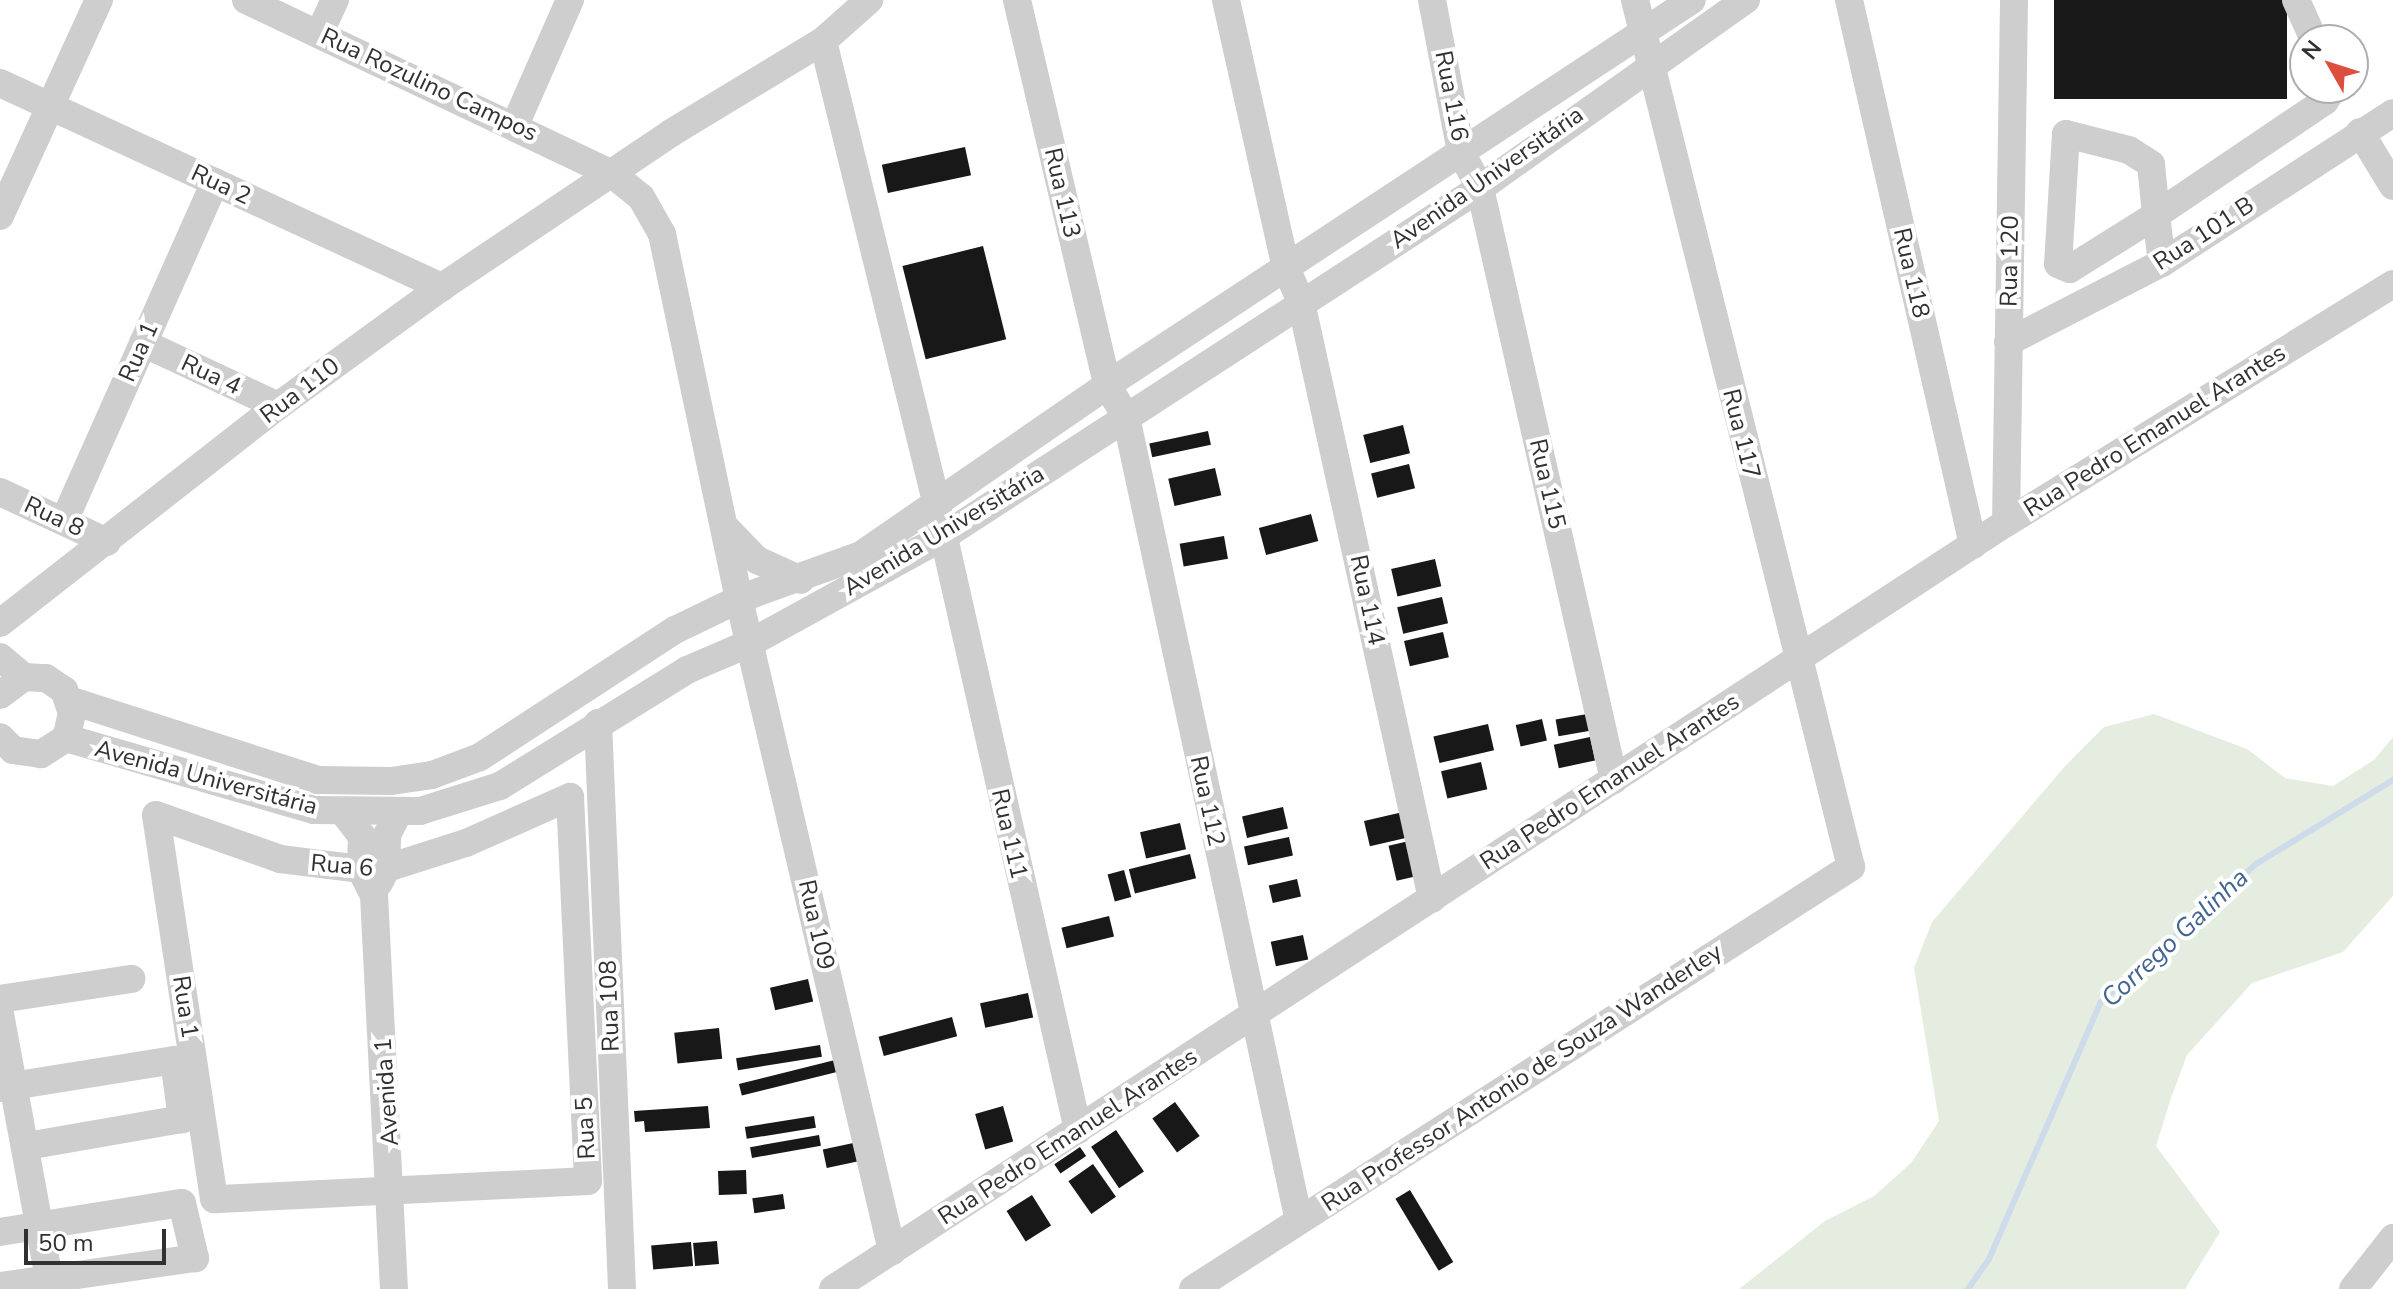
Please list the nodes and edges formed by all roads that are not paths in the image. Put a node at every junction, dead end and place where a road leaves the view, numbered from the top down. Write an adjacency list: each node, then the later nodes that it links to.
1 (99, 0): 22 (street)
2 (246, 0): 17 (street, Rua Rozulino Campos)
3 (335, 0): 17 (street)
4 (570, 0): 24 (street)
5 (869, 0): 18 (street, Rua 110)
6 (1017, 0): 42 (street, Rua 113)
7 (1226, 0): 36 (street)
8 (1432, 0): 26 (street, Rua 116)
9 (1635, 0): 16 (street, Rua 117)
10 (1692, 0): 16 (street, Avenida Universitária)
11 (1746, 0): 19 (street, Avenida Universitária)
12 (1849, 0): 52 (street, Rua 118)
13 (2014, 0): 40 (street, Rua 120)
14 (2296, 0): 15 (street)
15 (2307, 24)
16 (1642, 32): 19 (street, Rua 117); 26 (street, Avenida Universitária)
17 (319, 34): 24 (street, Rua Rozulino Campos)
18 (823, 41): 28 (street, Rua 110); 46 (street)
19 (1649, 65): 31 (street, Avenida Universitária); 59 (street, Rua 117)
20 (0, 83): 22 (street, Rua 2)
21 (2321, 104): 33 (street)
22 (51, 106): 29 (street, Rua 2); 34 (street)
23 (2393, 113): 25 (street, Rua 101 B)
24 (515, 125): 27 (street, Rua Rozulino Campos)
25 (2360, 132): 30 (street); 35 (street, Rua 101 B)
26 (1461, 152): 31 (street, Rua 116); 36 (street, Avenida Universitária)
27 (572, 153): 28 (street, Rua Rozulino Campos); 32 (street)
28 (611, 173): 32 (street, Rua 110); 49 (street)
29 (215, 182): 38 (street, Rua 2); 41 (street, Rua 1)
30 (2393, 186)
31 (1480, 188): 39 (street, Avenida Universitária); 67 (street, Rua 115)
32 (562, 206): 38 (street, Rua 110)
33 (2156, 215): 33 (street); 35 (street)
34 (0, 216)
35 (2162, 263): 40 (street, Rua 101 B)
36 (1286, 268): 39 (street); 42 (street, Avenida Universitária)
37 (2393, 284): 48 (street, Rua Pedro Emanuel Arantes)
38 (442, 287): 43 (street, Rua 110)
39 (1301, 302): 44 (street, Avenida Universitária); 74 (street, Rua 114)
40 (2008, 342): 48 (street, Rua 120)
41 (143, 343): 43 (street, Rua 4); 47 (street, Rua 1)
42 (1107, 385): 44 (street, Rua 112); 46 (street, Avenida Universitária)
43 (278, 406): 51 (street, Rua 110)
44 (1126, 417): 50 (street, Avenida Universitária); 78 (street, Rua 112)
45 (0, 492): 47 (street, Rua 8)
46 (936, 502): 50 (street); 53 (street, Avenida Universitária)
47 (64, 521): 51 (street, Rua 8)
48 (2006, 523): 52 (street, Rua Pedro Emanuel Arantes)
49 (724, 525): 53 (street); 54 (street)
50 (941, 538): 56 (street, Avenida Universitária); 80 (street, Rua 111)
51 (107, 542): 55 (street, Rua 110)
52 (1973, 545): 59 (street, Rua Pedro Emanuel Arantes)
53 (801, 580): 54 (street, Avenida Universitária)
54 (739, 599): 56 (street, Rua 109); 57 (street, Avenida Universitária)
55 (0, 623)
56 (750, 643): 60 (street, Avenida Universitária); 88 (street, Rua 109)
57 (655, 644): 60 (street); 63 (street, Avenida Universitária)
58 (0, 657): 61 (street)
59 (1798, 659): 67 (street, Rua Pedro Emanuel Arantes); 72 (street, Rua 117)
60 (681, 674): 64 (street, Avenida Universitária)
61 (24, 677): 62 (street); 63 (street, Avenida Universitária)
62 (0, 695)
63 (69, 700): 65 (street, Avenida Universitária)
64 (598, 723): 69 (street, Avenida Universitária); 93 (street, Rua 108)
65 (66, 738): 66 (street, Avenida Universitária); 70 (street, Avenida Universitária)
66 (1, 739)
67 (1614, 780): 74 (street, Rua Pedro Emanuel Arantes)
68 (570, 797): 73 (street, Rua 6); 82 (street, Rua 5)
69 (399, 811): 70 (street, Avenida Universitária); 73 (street)
70 (343, 812): 73 (street)
71 (156, 815): 73 (street, Rua 6); 83 (street, Rua 1)
72 (1851, 867): 84 (street, Rua Professor Antonio de Souza Wanderley)
73 (374, 878): 82 (street, Avenida 1)
74 (1432, 899): 78 (street, Rua Pedro Emanuel Arantes)
75 (131, 979): 76 (street)
76 (0, 999)
77 (0, 1014): 79 (street)
78 (1252, 1016): 80 (street, Rua Pedro Emanuel Arantes); 84 (street, Rua 112)
79 (8, 1086): 81 (street); 81 (street)
80 (1078, 1130): 88 (street, Rua Pedro Emanuel Arantes)
81 (28, 1146): 85 (street)
82 (393, 1190): 83 (street, Rua 5); 92 (street, Avenida 1)
83 (214, 1199)
84 (1299, 1221): 95 (street, Rua Professor Antonio de Souza Wanderley)
85 (38, 1226): 86 (street); 90 (street); 90 (street)
86 (0, 1232)
87 (2393, 1238): 89 (street)
88 (892, 1251): 94 (street, Rua Pedro Emanuel Arantes)
89 (2369, 1282)
90 (50, 1284): 91 (street)
91 (0, 1286)
92 (394, 1289)
93 (622, 1289)
94 (833, 1289)
95 (1193, 1289)

